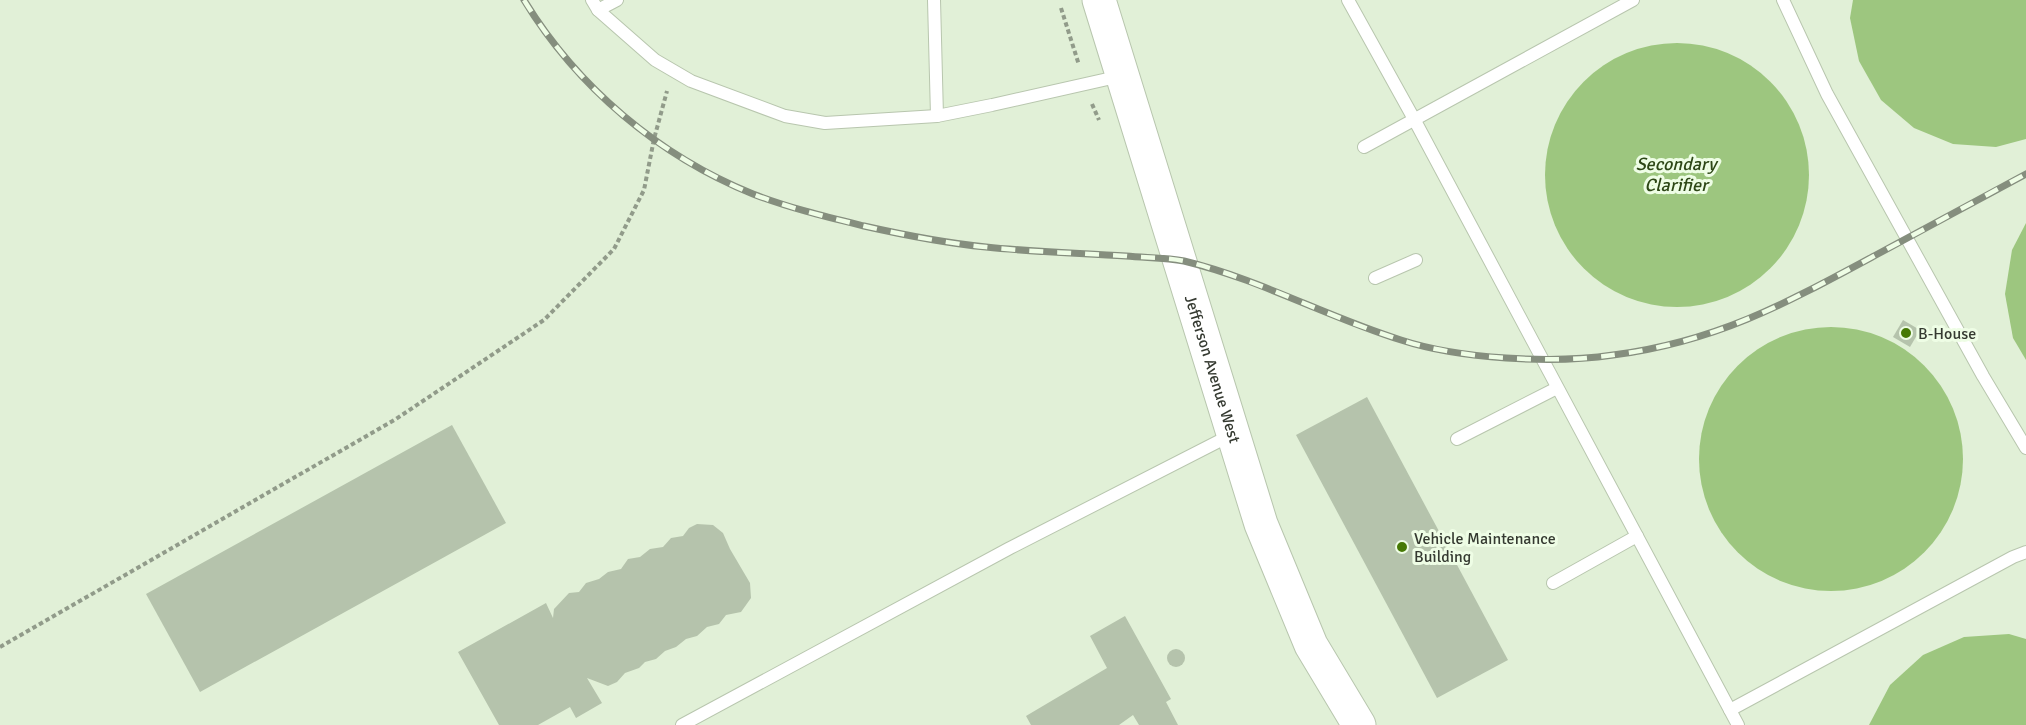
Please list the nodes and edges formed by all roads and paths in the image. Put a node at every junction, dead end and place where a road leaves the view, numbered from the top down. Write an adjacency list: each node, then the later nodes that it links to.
1 (616, 0): 7 (lane)
2 (934, 0): 10 (lane)
3 (1099, 0): 9 (main road, Jefferson Avenue West)
4 (1348, 0): 11 (lane)
5 (1633, 0): 11 (lane)
6 (1783, 0): 18 (lane)
7 (595, 5): 8 (lane)
8 (673, 70): 10 (lane); 22 (path)
9 (1122, 75): 10 (lane); 16 (main road, Jefferson Avenue West)
10 (937, 116)
11 (1414, 119): 12 (lane); 15 (lane)
12 (1364, 147)
13 (1416, 261): 14 (lane)
14 (1375, 278)
15 (1557, 387): 17 (lane); 19 (lane)
16 (1234, 434): 24 (lane); 25 (main road, Jefferson Avenue West)
17 (1457, 439)
18 (2026, 448)
19 (1637, 536): 21 (lane); 23 (lane)
20 (2026, 552): 23 (lane)
21 (1553, 583)
22 (0, 647)
23 (1730, 710): 26 (lane)
24 (682, 725)
25 (1359, 725)
26 (1738, 725)

